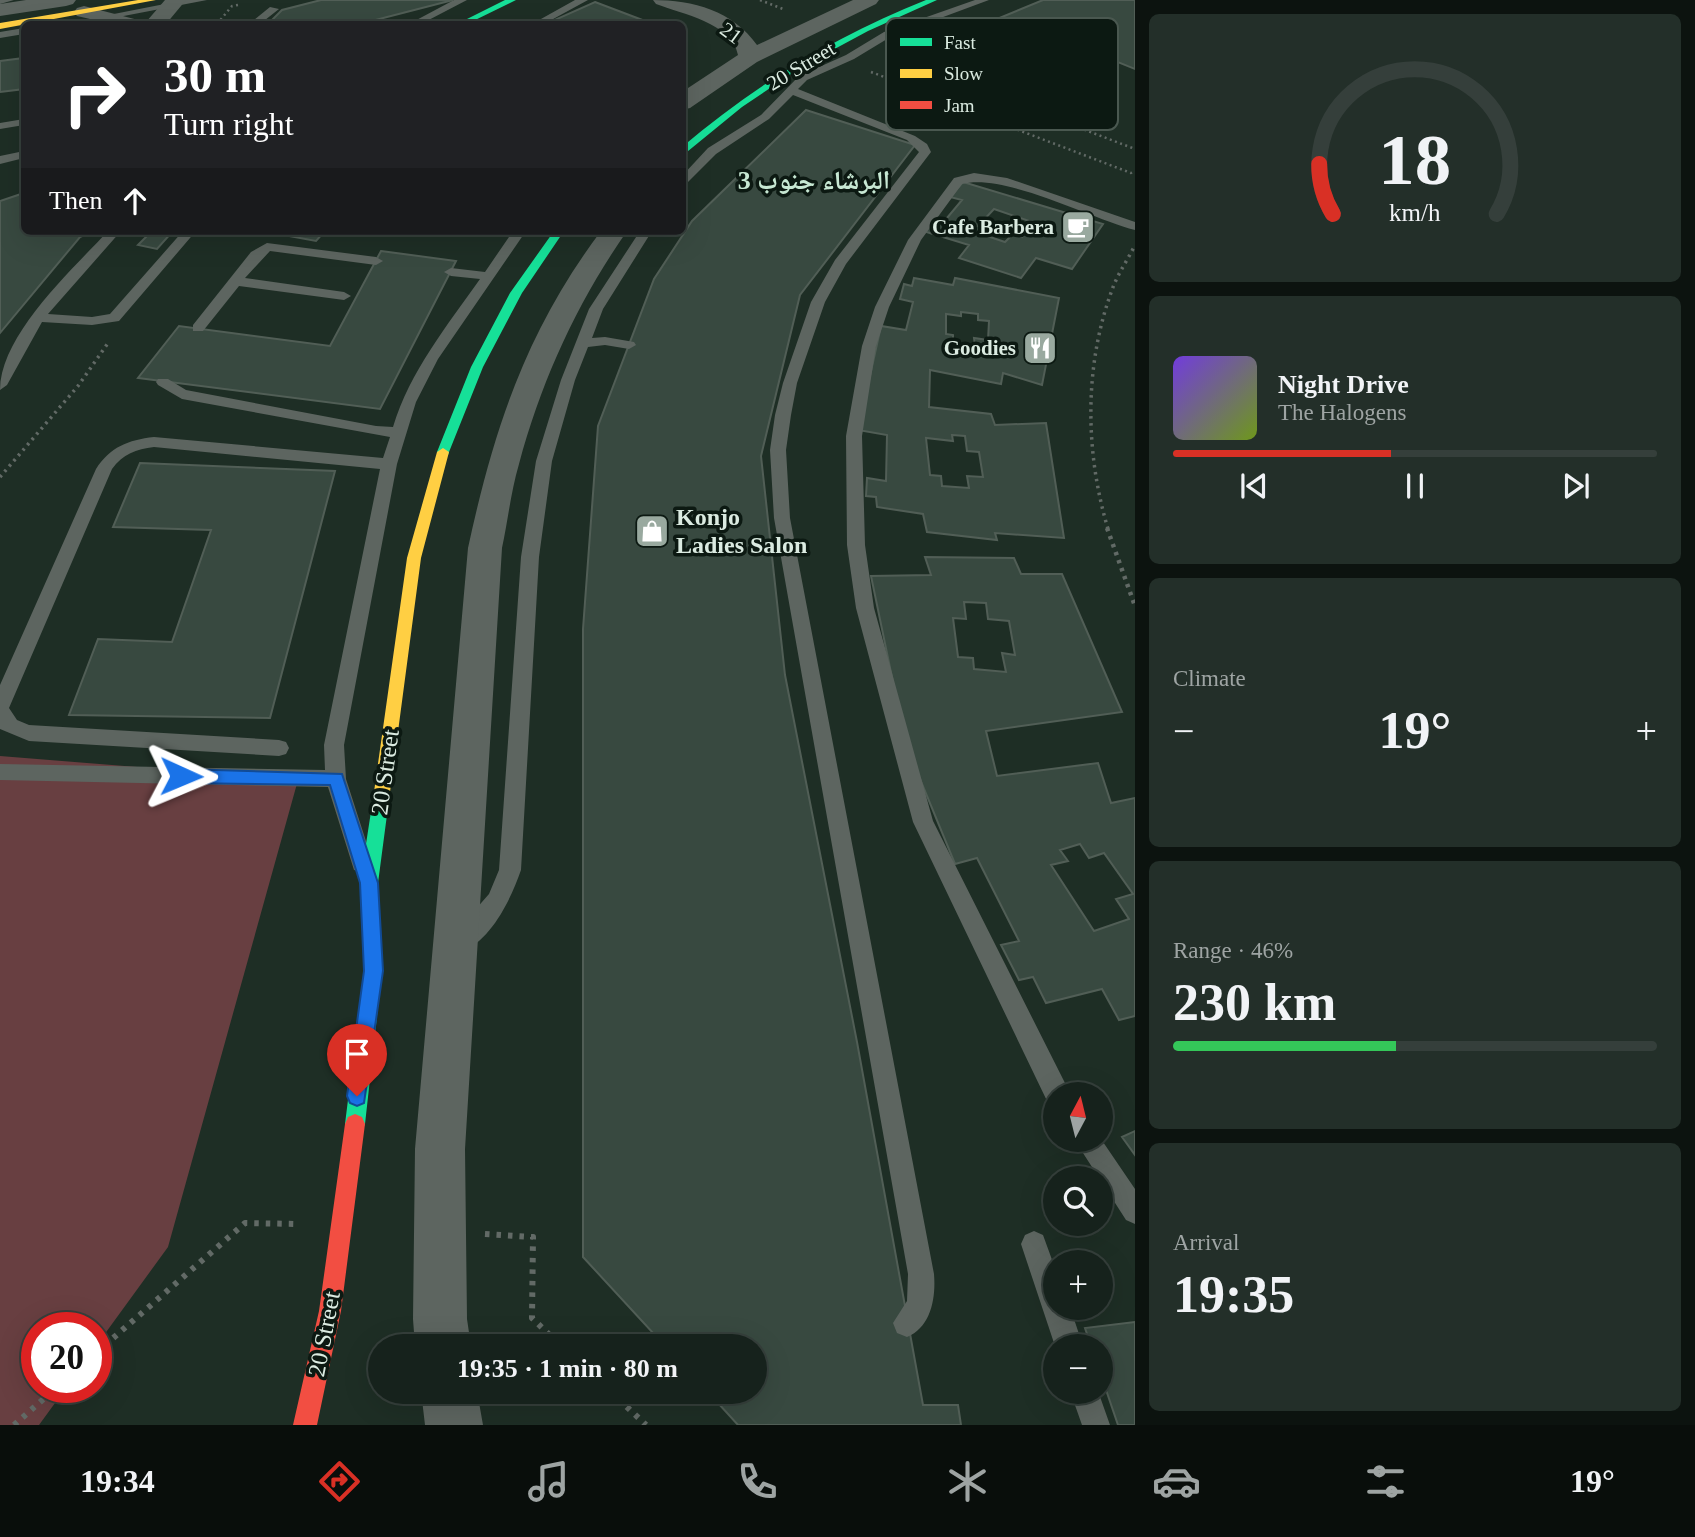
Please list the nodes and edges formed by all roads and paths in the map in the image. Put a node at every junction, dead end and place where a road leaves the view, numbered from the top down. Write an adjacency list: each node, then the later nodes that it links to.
1 (9, 0): 12 (lane)
2 (66, 0): 15 (street)
3 (202, 0): 13 (lane)
4 (463, 0): 24 (lane)
5 (477, 0): 25 (lane)
6 (512, 0): 26 (street)
7 (583, 0): 27 (lane)
8 (663, 0): 36 (street, 21)
9 (869, 0): 36 (street, 20 Street)
10 (933, 0): 18 (street, 20 Street)
11 (984, 0): 19 (lane)
12 (0, 1)
13 (165, 2): 16 (street); 17 (lane); 22 (street)
14 (274, 9): 23 (lane)
15 (0, 10)
16 (76, 18): 17 (street); 20 (street)
17 (113, 18): 21 (street)
18 (893, 18)
19 (933, 18)
20 (48, 21)
21 (125, 21)
22 (156, 21)
23 (258, 21)
24 (420, 21)
25 (439, 21)
26 (467, 21)
27 (543, 21)
28 (886, 21): 48 (street, 20 Street)
29 (21, 24): 30 (street)
30 (0, 26)
31 (21, 32): 32 (lane)
32 (0, 35)
33 (886, 35): 34 (lane)
34 (873, 43): 35 (path); 39 (lane)
35 (886, 48)
36 (748, 57): 40 (street, 20 Street)
37 (879, 67): 38 (path)
38 (886, 78)
39 (791, 89): 43 (lane); 52 (lane)
40 (686, 100)
41 (21, 122): 42 (lane)
42 (0, 126)
43 (886, 128)
44 (891, 130): 88 (lane)
45 (1018, 130): 51 (path)
46 (1085, 130): 47 (path)
47 (1135, 149)
48 (686, 150)
49 (21, 156): 50 (lane)
50 (0, 160)
51 (1135, 171)
52 (686, 180)
53 (1135, 226): 83 (lane)
54 (112, 235): 66 (lane)
55 (187, 235): 66 (lane)
56 (517, 235): 63 (lane)
57 (556, 235): 81 (street, 20 Street)
58 (611, 235): 82 (street)
59 (643, 235): 69 (lane)
60 (1135, 246): 76 (path)
61 (376, 261): 64 (lane)
62 (451, 272): 63 (lane)
63 (487, 276): 73 (lane)
64 (235, 281): 65 (lane); 67 (lane)
65 (344, 296)
66 (37, 317): 72 (lane)
67 (198, 328)
68 (110, 341): 75 (path)
69 (581, 343): 70 (lane); 82 (lane)
70 (629, 345)
71 (163, 382): 73 (lane)
72 (0, 385)
73 (397, 432): 74 (lane)
74 (389, 464): 77 (lane); 80 (lane)
75 (0, 477)
76 (1135, 606)
77 (0, 708): 78 (lane)
78 (279, 748)
79 (0, 772): 80 (lane)
80 (336, 779): 81 (lane)
81 (369, 883): 95 (street, 20 Street)
82 (455, 948): 89 (street)
83 (1050, 1082)
84 (1095, 1152): 85 (lane)
85 (1135, 1211)
86 (1034, 1244): 87 (lane)
87 (1043, 1271)
88 (907, 1323)
89 (442, 1334)
90 (39, 1403): 94 (path)
91 (451, 1404): 96 (street)
92 (624, 1404): 97 (path)
93 (1089, 1404): 98 (lane)
94 (14, 1425)
95 (305, 1425)
96 (454, 1425)
97 (646, 1425)
98 (1096, 1425)

